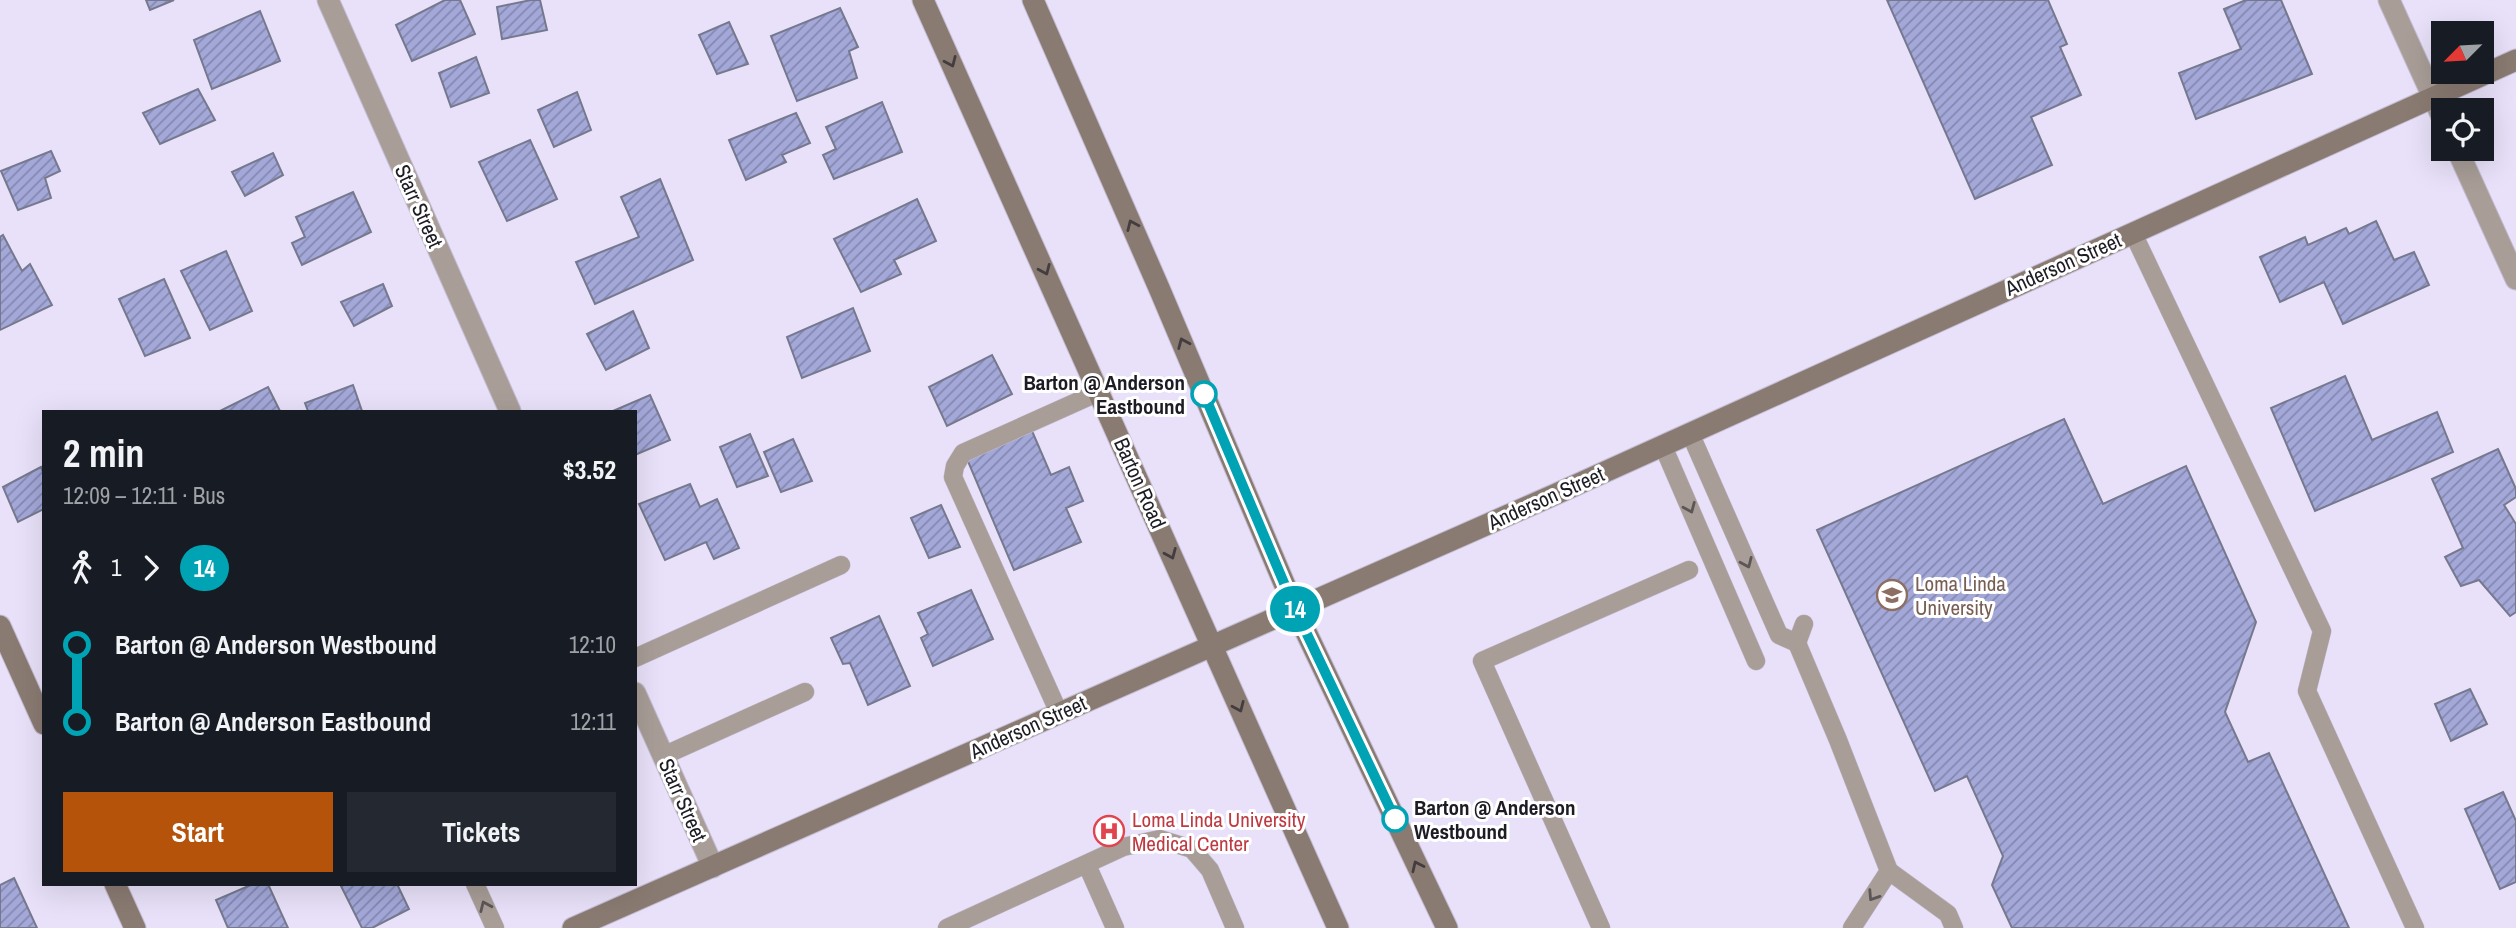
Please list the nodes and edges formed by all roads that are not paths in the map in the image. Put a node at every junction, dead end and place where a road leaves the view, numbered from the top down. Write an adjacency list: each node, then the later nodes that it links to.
1 (328, 0): 11 (street, Starr Street)
2 (923, 0): 10 (main road, Barton Road, one-way to 10)
3 (1032, 0): 16 (main road, one-way to 3)
4 (2389, 0): 6 (street)
5 (2516, 60): 6 (main road, Anderson Street)
6 (2433, 96): 8 (main road, Anderson Street)
7 (2462, 161): 9 (street)
8 (2133, 233): 12 (main road, Anderson Street); 44 (lane)
9 (2516, 279)
10 (1099, 392): 20 (main road, Barton Road, one-way to 20); 25 (lane)
11 (510, 410)
12 (1690, 433): 13 (main road, Anderson Street); 19 (lane, one-way to 19)
13 (1663, 446): 16 (main road, Anderson Street); 22 (lane, one-way to 22)
14 (841, 565): 21 (lane)
15 (1689, 570): 41 (lane)
16 (1295, 609): 20 (main road, Anderson Street); 40 (main road, one-way to 16)
17 (1804, 624): 19 (lane)
18 (1, 630): 26 (main road)
19 (1797, 643): 30 (lane)
20 (1211, 645): 25 (main road, Anderson Street); 39 (main road, Barton Road, one-way to 39)
21 (637, 656)
22 (1756, 661)
23 (805, 692): 27 (lane)
24 (637, 698): 27 (street, Starr Street)
25 (1059, 713): 29 (main road, Anderson Street)
26 (42, 720)
27 (663, 756): 29 (street, Starr Street)
28 (1087, 865): 36 (lane); 37 (lane); 38 (lane)
29 (713, 867): 35 (main road, Anderson Street)
30 (1889, 871): 42 (lane, one-way to 42); 43 (lane)
31 (116, 886): 33 (main road)
32 (476, 886): 34 (lane, one-way to 32)
33 (135, 928)
34 (495, 928)
35 (573, 928)
36 (947, 928)
37 (1115, 928)
38 (1235, 928)
39 (1338, 928)
40 (1447, 928)
41 (1601, 928)
42 (1852, 928)
43 (1954, 928)
44 (2415, 928)

